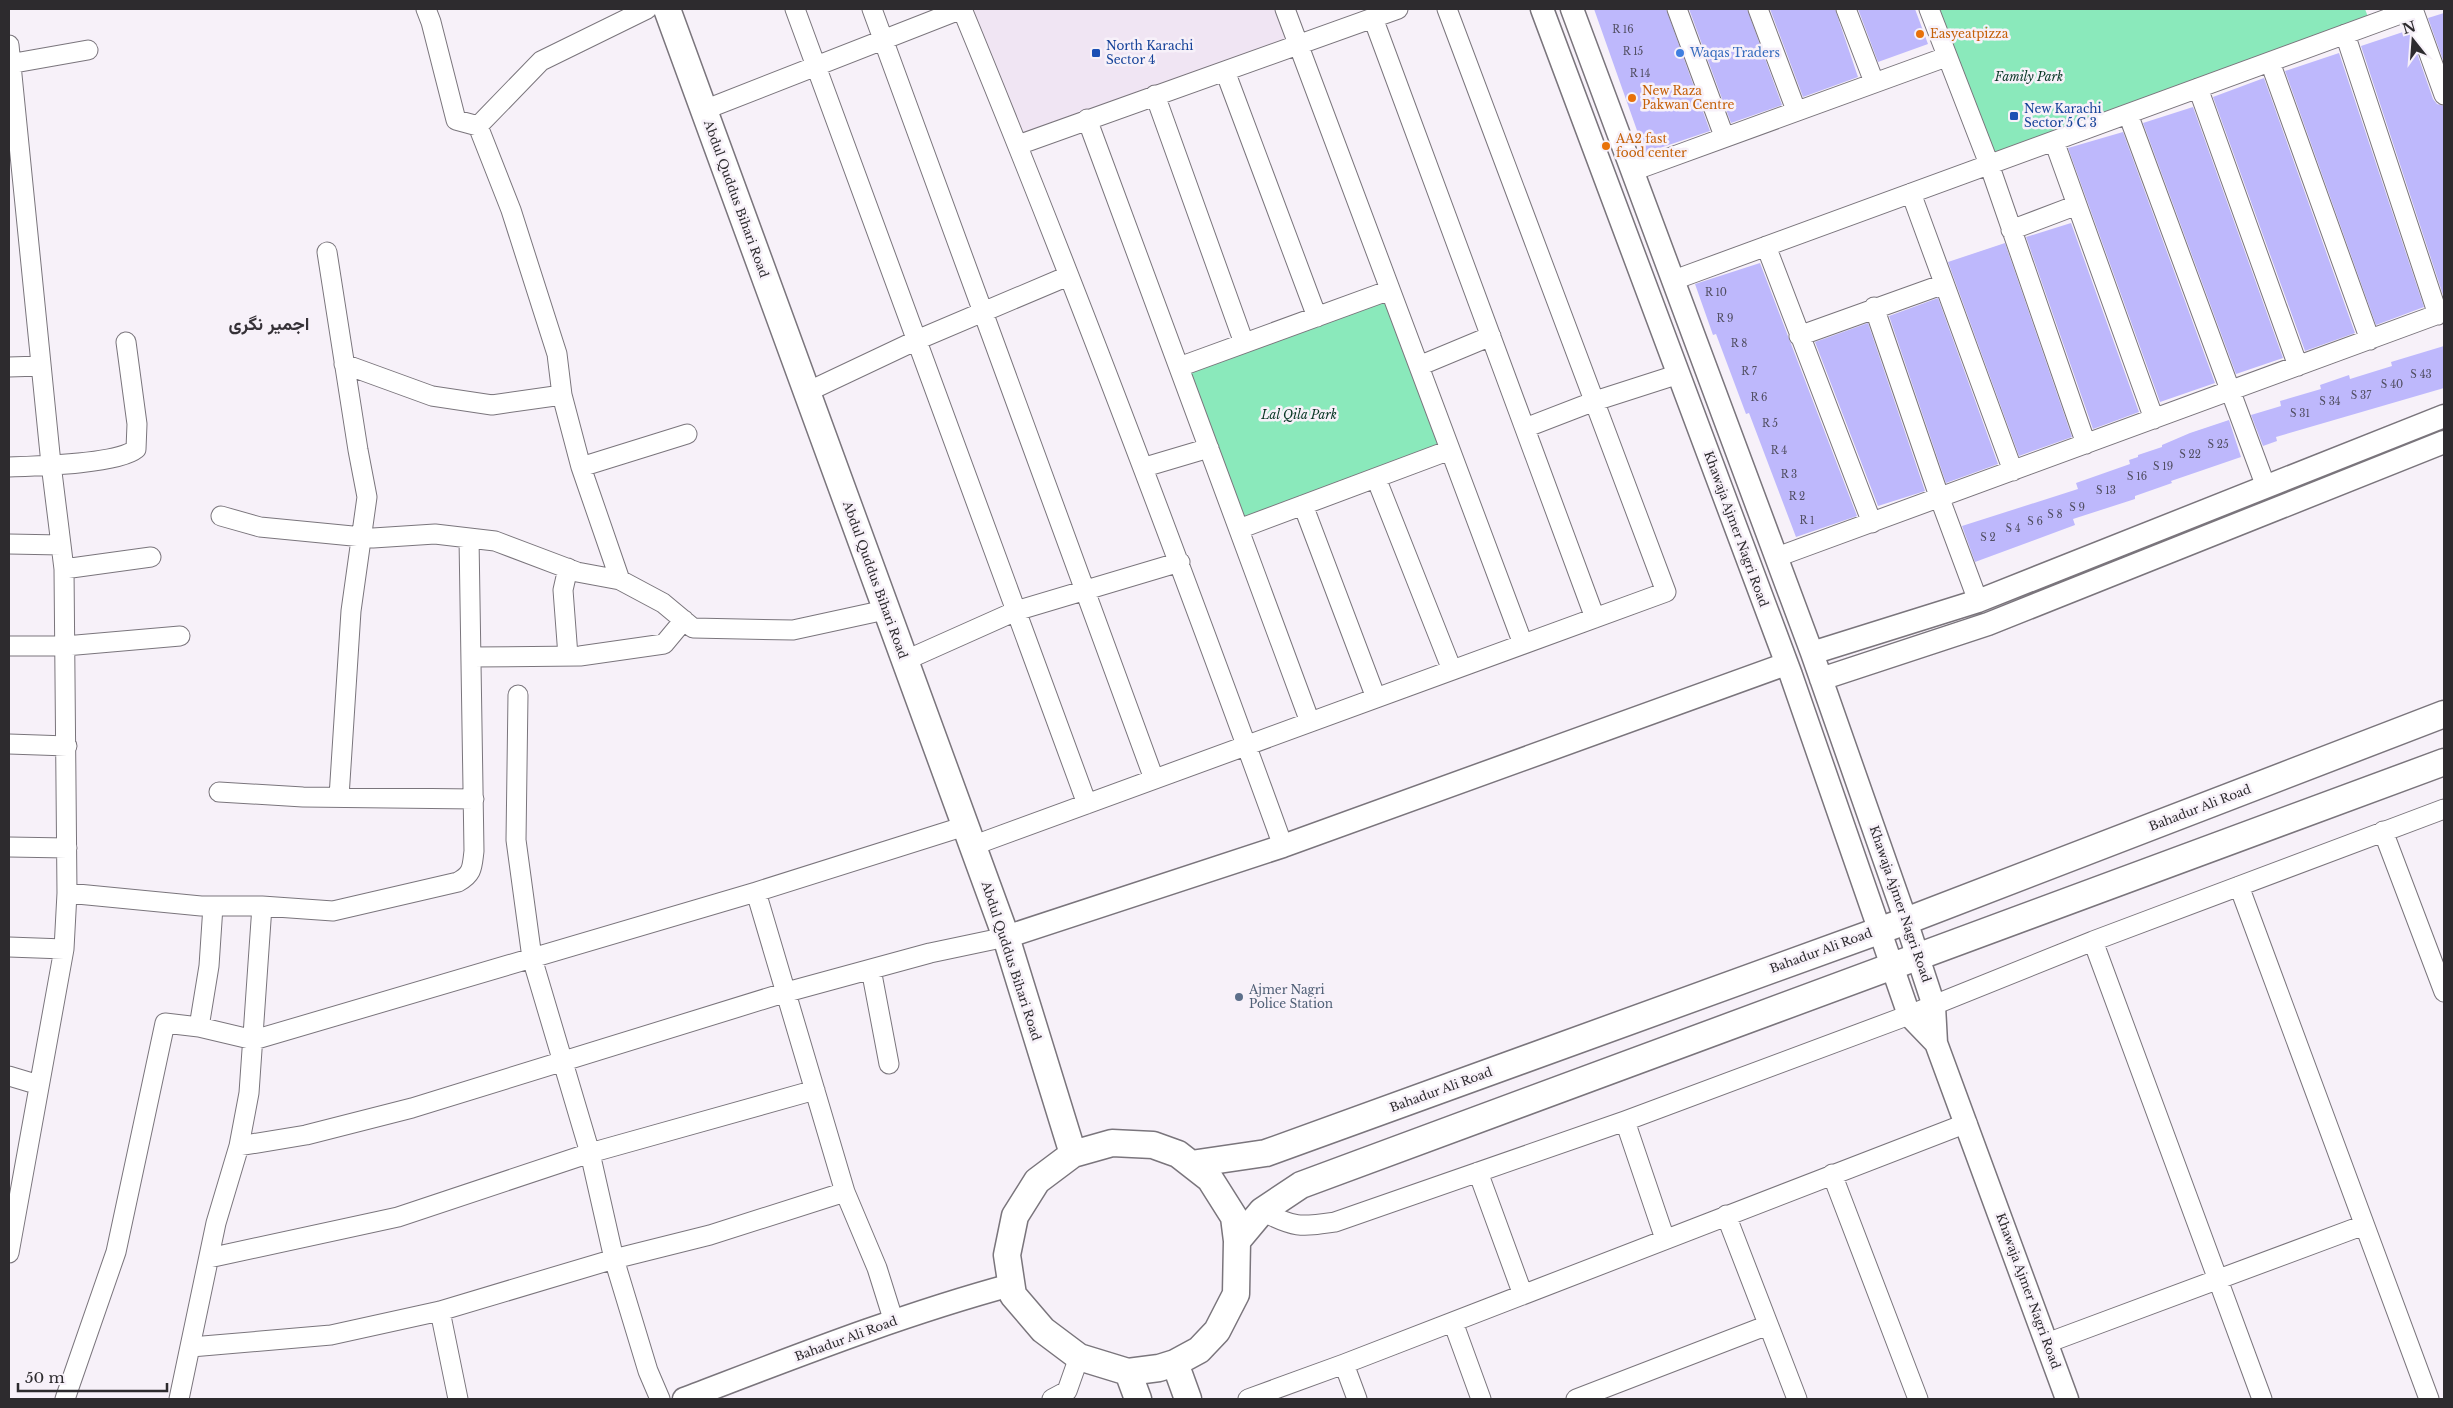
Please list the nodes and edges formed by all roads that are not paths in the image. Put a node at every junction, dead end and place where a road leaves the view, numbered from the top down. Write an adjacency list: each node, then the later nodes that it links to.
1 (426, 9): 35 (street)
2 (647, 9): 35 (street)
3 (667, 9): 31 (main road, Abdul Quddus Bihari Road)
4 (795, 9): 25 (street)
5 (872, 9): 18 (street)
6 (1285, 9): 20 (street)
7 (1398, 9): 16 (street)
8 (1448, 9): 70 (street)
9 (1542, 9): 66 (street, Khawaja Ajmer Nagri Road)
10 (1572, 9): 40 (street, Khawaja Ajmer Nagri Road)
11 (1677, 9): 36 (street)
12 (1758, 9): 32 (street)
13 (1846, 9): 27 (street)
14 (1929, 9): 22 (street)
15 (2413, 9): 17 (street); 30 (street)
16 (1373, 18): 20 (street); 54 (street)
17 (2345, 34): 23 (street); 52 (street)
18 (883, 41): 25 (street); 38 (street); 51 (street)
19 (9, 45): 24 (street)
20 (1299, 46): 26 (street); 49 (street)
21 (88, 50): 24 (street)
22 (1946, 57): 27 (street); 39 (street)
23 (2270, 62): 28 (street); 57 (street)
24 (9, 64): 61 (street)
25 (816, 66): 31 (street); 56 (street)
26 (1225, 71): 29 (street); 53 (street)
27 (1874, 82): 32 (street)
28 (2198, 88): 33 (street); 63 (street)
29 (1155, 95): 34 (street); 59 (street)
30 (2444, 95)
31 (704, 110): 68 (main road, Abdul Quddus Bihari Road)
32 (1796, 110): 36 (street)
33 (2128, 114): 37 (street); 67 (street)
34 (1087, 119): 38 (street); 65 (street)
35 (478, 126): 69 (street)
36 (1724, 136): 40 (street)
37 (2054, 141): 39 (street); 42 (street)
38 (1018, 145): 46 (street)
39 (1989, 164): 41 (street); 43 (street)
40 (1633, 171): 47 (street, Khawaja Ajmer Nagri Road)
41 (1912, 193): 44 (street); 48 (street)
42 (2077, 206): 43 (street); 72 (street)
43 (2012, 230): 76 (street)
44 (1766, 246): 47 (street); 55 (street)
45 (327, 252): 60 (street)
46 (1068, 276): 51 (street); 82 (street)
47 (1674, 280): 96 (street, Khawaja Ajmer Nagri Road)
48 (1944, 284): 50 (street); 83 (street)
49 (1390, 290): 53 (street); 62 (street)
50 (1874, 307): 55 (street); 86 (street)
51 (983, 311): 56 (street); 101 (street)
52 (2441, 314): 57 (street)
53 (1317, 317): 59 (street)
54 (1491, 336): 62 (street); 73 (street)
55 (1799, 336): 89 (street)
56 (917, 340): 68 (street); 104 (street)
57 (2370, 340): 63 (street)
58 (126, 342): 79 (street)
59 (1244, 343): 65 (street)
60 (344, 364): 69 (street); 91 (street)
61 (41, 366): 64 (street); 79 (street)
62 (1419, 366): 78 (street)
63 (2298, 366): 67 (street)
64 (9, 367)
65 (1179, 367): 77 (street)
66 (1679, 374): 70 (street); 115 (street, Khawaja Ajmer Nagri Road)
67 (2231, 391): 72 (street); 85 (street)
68 (806, 392): 103 (main road, Abdul Quddus Bihari Road)
69 (562, 395): 81 (street)
70 (1594, 401): 73 (street); 105 (street)
71 (2444, 416): 85 (street)
72 (2154, 419): 76 (street)
73 (1525, 428): 105 (street)
74 (687, 434): 81 (street)
75 (2444, 442): 117 (street)
76 (2086, 444): 83 (street)
77 (1209, 448): 82 (street); 90 (street)
78 (1450, 450): 84 (street); 108 (street)
79 (51, 464): 80 (street); 94 (street)
80 (9, 467)
81 (581, 467): 100 (street)
82 (1145, 467): 97 (street)
83 (2013, 471): 86 (street)
84 (1376, 478): 87 (street); 116 (street)
85 (2266, 487): 102 (street)
86 (1940, 499): 89 (street); 102 (street)
87 (1303, 505): 90 (street); 119 (street)
88 (221, 516): 91 (street)
89 (1872, 524): 96 (street)
90 (1239, 529): 121 (street)
91 (360, 536): 92 (street); 128 (street)
92 (469, 538): 98 (street); 112 (street)
93 (9, 544): 94 (street)
94 (61, 545): 99 (street)
95 (151, 557): 99 (street)
96 (1777, 557): 111 (street, Khawaja Ajmer Nagri Road)
97 (1180, 562): 101 (street); 123 (street)
98 (568, 568): 100 (street); 113 (street)
99 (64, 569): 110 (street)
100 (620, 580): 106 (street)
101 (1085, 591): 104 (street); 126 (street)
102 (1978, 601): 111 (street)
103 (885, 610): 106 (street); 114 (main road, Abdul Quddus Bihari Road)
104 (1016, 611): 114 (street); 130 (street)
105 (1595, 618): 108 (street)
106 (684, 620): 113 (street)
107 (180, 636): 110 (street)
108 (1523, 644): 116 (street)
109 (9, 646): 110 (street)
110 (65, 646): 124 (street)
111 (1812, 653): 117 (street, Khawaja Ajmer Nagri Road)
112 (471, 656): 113 (street); 129 (street)
113 (568, 656)
114 (904, 661): 133 (main road, Abdul Quddus Bihari Road)
115 (1786, 664): 134 (street); 143 (street, Khawaja Ajmer Nagri Road)
116 (1452, 670): 119 (street)
117 (1821, 679): 142 (street, Khawaja Ajmer Nagri Road)
118 (518, 695): 149 (street)
119 (1376, 698): 121 (street)
120 (2444, 714): 142 (main road, Bahadur Ali Road)
121 (1310, 722): 123 (street)
122 (9, 744): 124 (street)
123 (1247, 745): 126 (street); 134 (street)
124 (67, 746): 136 (street)
125 (2444, 762): 148 (main road)
126 (1154, 779): 130 (street)
127 (219, 792): 128 (street)
128 (339, 797): 129 (street)
129 (474, 798): 141 (street)
130 (1087, 804): 133 (street)
131 (2444, 809): 132 (street)
132 (2383, 831): 137 (street); 153 (street)
133 (968, 836): 138 (street); 144 (main road, Abdul Quddus Bihari Road)
134 (1283, 846): 144 (street)
135 (9, 847): 136 (street)
136 (67, 848): 139 (street)
137 (2239, 886): 145 (street); 176 (street)
138 (756, 892): 149 (street); 152 (street)
139 (67, 893): 140 (street); 147 (street)
140 (213, 906): 141 (street); 156 (street)
141 (262, 906): 157 (street)
142 (1906, 921): 143 (main road, Bahadur Ali Road); 148 (street, Khawaja Ajmer Nagri Road)
143 (1879, 930): 150 (street, Khawaja Ajmer Nagri Road); 169 (main road, Bahadur Ali Road)
144 (1006, 937): 151 (street); 168 (main road, Abdul Quddus Bihari Road)
145 (2093, 941): 154 (street); 182 (street)
146 (9, 947): 147 (street)
147 (64, 949): 162 (street)
148 (1918, 957): 150 (main road); 154 (street, Khawaja Ajmer Nagri Road)
149 (532, 958): 157 (street); 159 (street)
150 (1892, 967): 155 (street, Khawaja Ajmer Nagri Road); 174 (main road)
151 (871, 969): 152 (street); 160 (street)
152 (787, 992): 159 (street); 163 (street)
153 (2444, 992)
154 (1934, 1006): 155 (street); 158 (street, Khawaja Ajmer Nagri Road)
155 (1909, 1015): 158 (street, Khawaja Ajmer Nagri Road); 164 (street)
156 (199, 1027): 157 (street); 195 (street)
157 (254, 1040): 166 (street)
158 (1936, 1042): 165 (street, Khawaja Ajmer Nagri Road)
159 (563, 1060): 166 (street); 167 (street)
160 (889, 1064)
161 (9, 1076): 162 (street)
162 (39, 1086): 172 (street)
163 (815, 1090): 167 (street); 173 (street)
164 (1625, 1121): 170 (street); 177 (street)
165 (1967, 1123): 171 (street); 189 (street, Khawaja Ajmer Nagri Road)
166 (239, 1146): 180 (street)
167 (590, 1154): 180 (street); 181 (street)
168 (1073, 1154): 169 (main road); 183 (main road)
169 (1191, 1164): 178 (main road)
170 (1478, 1172): 174 (street); 184 (street)
171 (1832, 1174): 175 (street); 208 (street)
172 (16, 1178): 179 (street)
173 (845, 1192): 181 (street); 186 (street)
174 (1262, 1211): 178 (main road)
175 (1726, 1215): 177 (street); 188 (street)
176 (2364, 1225): 182 (street); 211 (street)
177 (1666, 1239): 184 (street)
178 (1237, 1241): 192 (main road)
179 (9, 1253)
180 (209, 1258): 190 (street)
181 (614, 1260): 185 (street); 198 (street)
182 (2216, 1279): 189 (street); 210 (street)
183 (1011, 1285): 186 (street, Bahadur Ali Road); 191 (main road)
184 (1523, 1294): 187 (street)
185 (440, 1311): 190 (street); 197 (street)
186 (894, 1322): 199 (street, Bahadur Ali Road)
187 (1453, 1322): 193 (street); 205 (street)
188 (1768, 1325): 206 (street); 207 (street)
189 (2047, 1343): 209 (street, Khawaja Ajmer Nagri Road)
190 (191, 1347): 196 (street)
191 (1079, 1357): 194 (main road); 200 (street)
192 (1174, 1363): 194 (main road); 202 (main road)
193 (1344, 1364): 203 (street); 204 (street)
194 (1128, 1372): 201 (main road)
195 (65, 1399)
196 (180, 1399)
197 (458, 1399)
198 (660, 1399)
199 (684, 1399)
200 (1052, 1399)
201 (1138, 1399)
202 (1188, 1399)
203 (1248, 1399)
204 (1357, 1399)
205 (1481, 1399)
206 (1576, 1399)
207 (1797, 1399)
208 (1918, 1399)
209 (2067, 1399)
210 (2262, 1399)
211 (2429, 1399)

